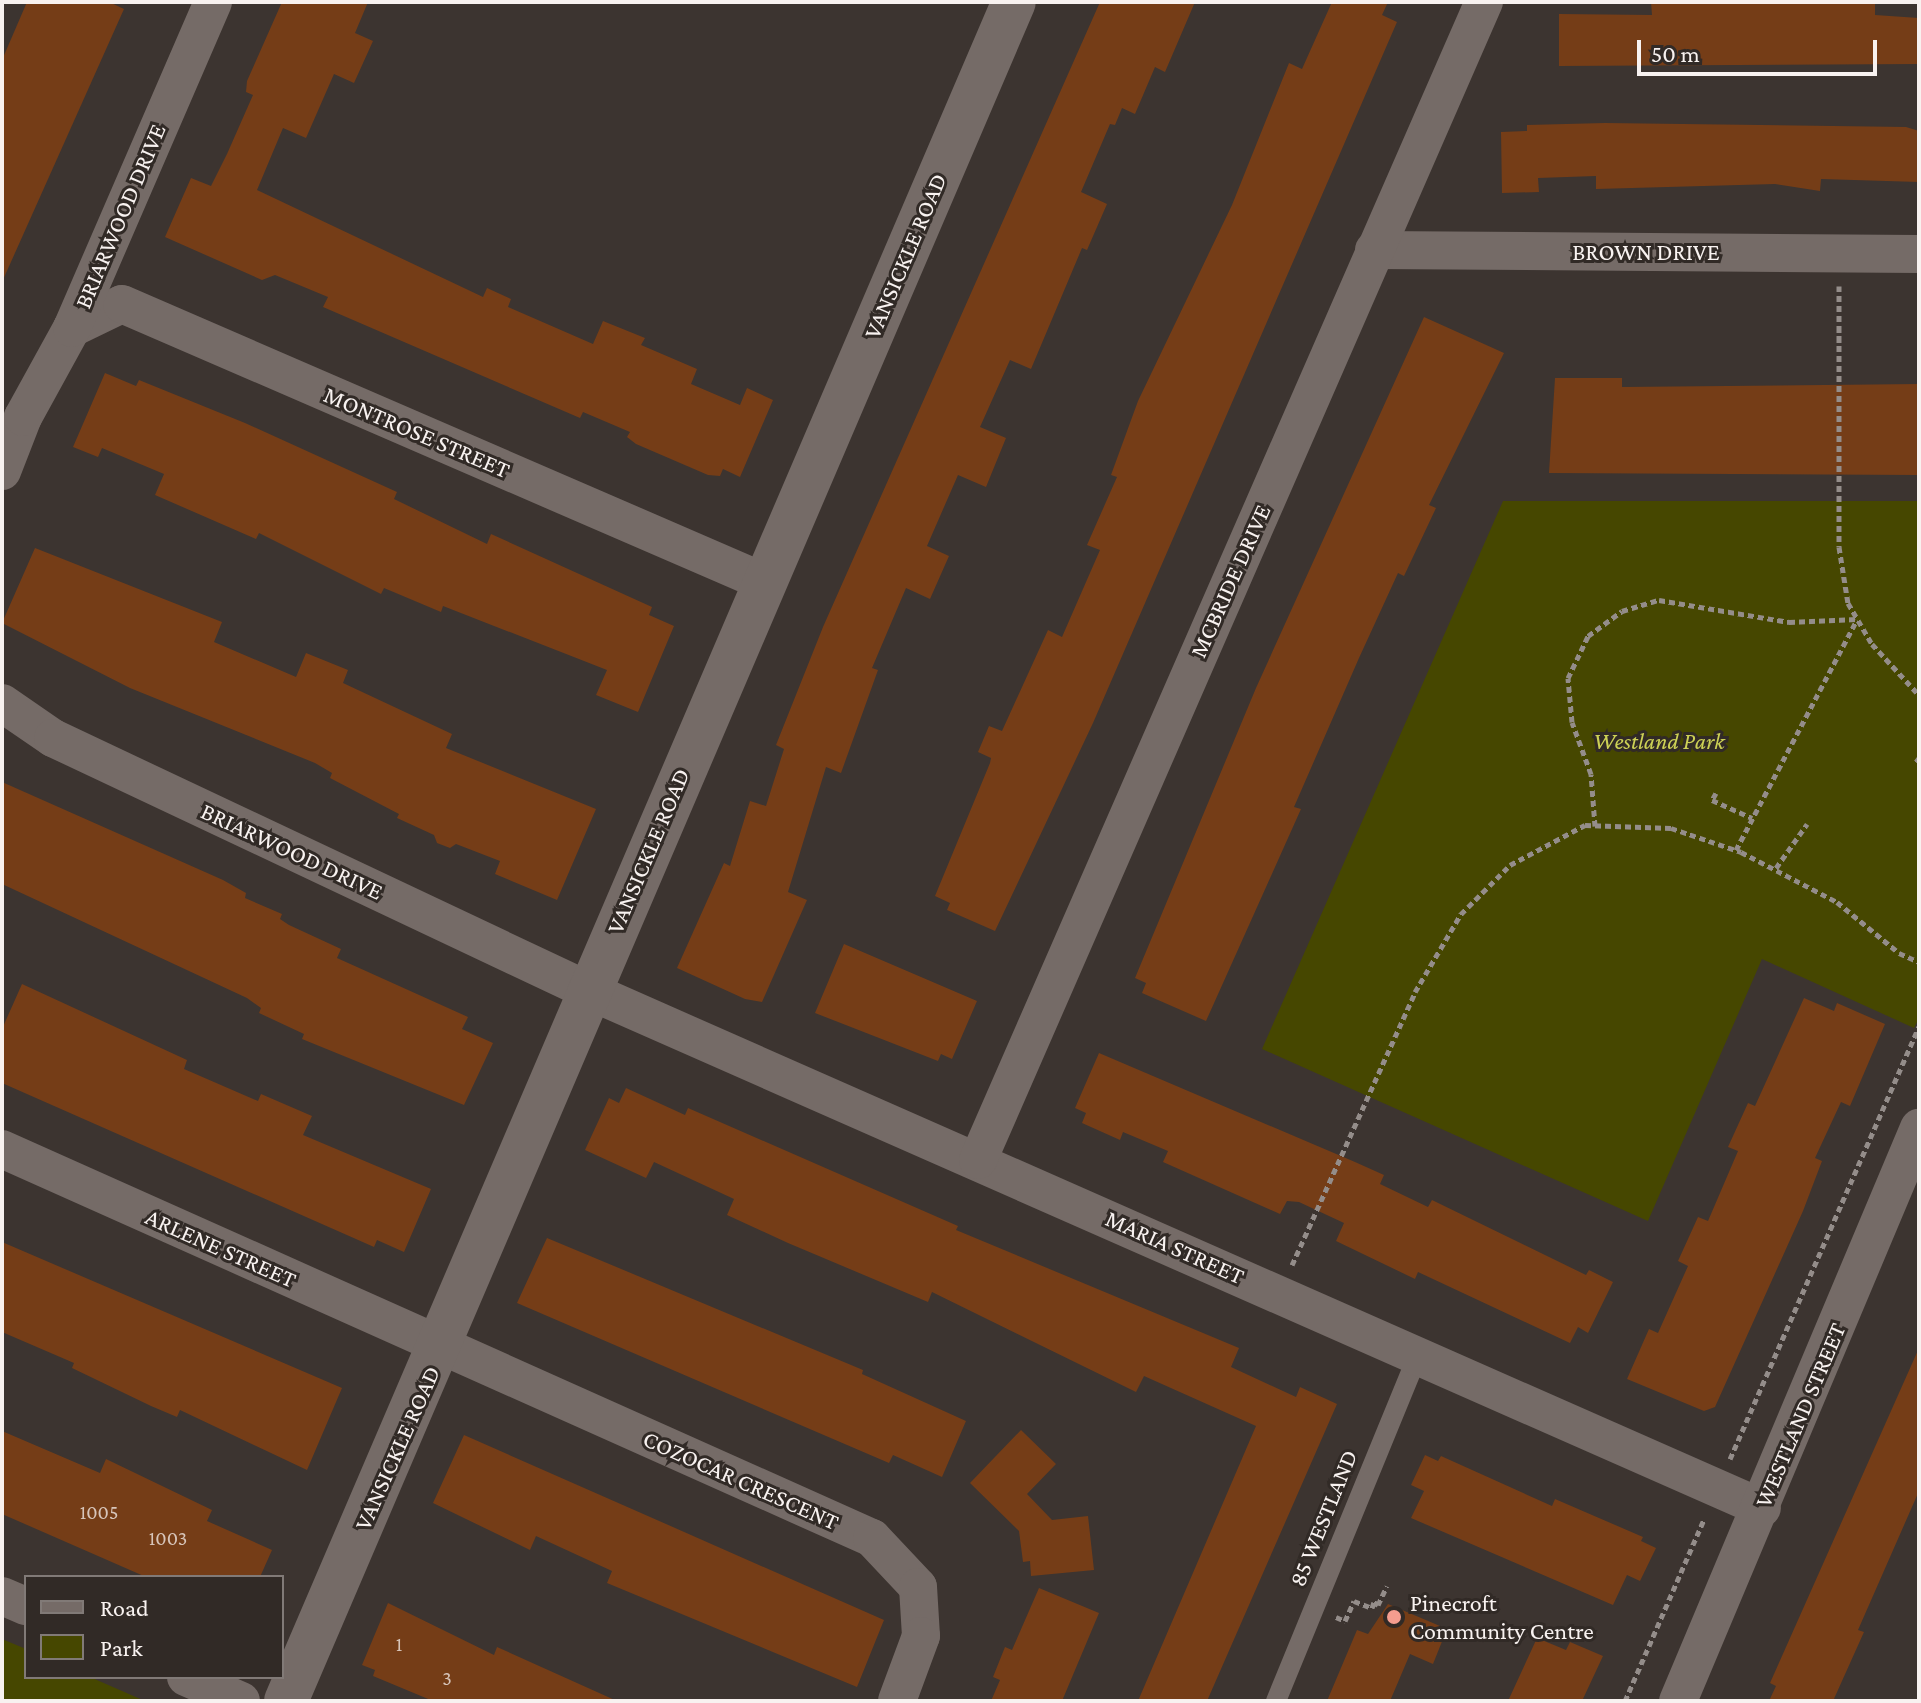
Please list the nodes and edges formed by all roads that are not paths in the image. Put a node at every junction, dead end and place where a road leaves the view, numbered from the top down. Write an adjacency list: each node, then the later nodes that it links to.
1 (213, 2): 6 (street, BRIARWOOD DRIVE)
2 (1484, 2): 4 (street, MCBRIDE DRIVE)
3 (1008, 4): 8 (street, VANSICKLE ROAD)
4 (1374, 250): 5 (street, BROWN DRIVE); 13 (street, MCBRIDE DRIVE)
5 (1919, 254)
6 (72, 328): 7 (street, BRIARWOOD DRIVE); 8 (street, MONTROSE STREET)
7 (2, 471)
8 (764, 582): 10 (street, VANSICKLE ROAD)
9 (2, 703): 10 (street, BRIARWOOD DRIVE)
10 (587, 990): 13 (street, MARIA STREET); 14 (street, VANSICKLE ROAD)
11 (1919, 1128): 16 (street, WESTLAND STREET)
12 (2, 1149): 14 (street, ARLENE STREET)
13 (978, 1160): 15 (street, MARIA STREET)
14 (441, 1346): 21 (street, VANSICKLE ROAD); 22 (street, COZOCAR CRESCENT)
15 (1418, 1355): 16 (street, MARIA STREET); 23 (lane, 85 WESTLAND)
16 (1762, 1508): 24 (street, WESTLAND STREET)
17 (2, 1596): 18 (street)
18 (24, 1605)
19 (191, 1679): 20 (street)
20 (241, 1701)
21 (286, 1701)
22 (897, 1701)
23 (1276, 1701)
24 (1678, 1701)

